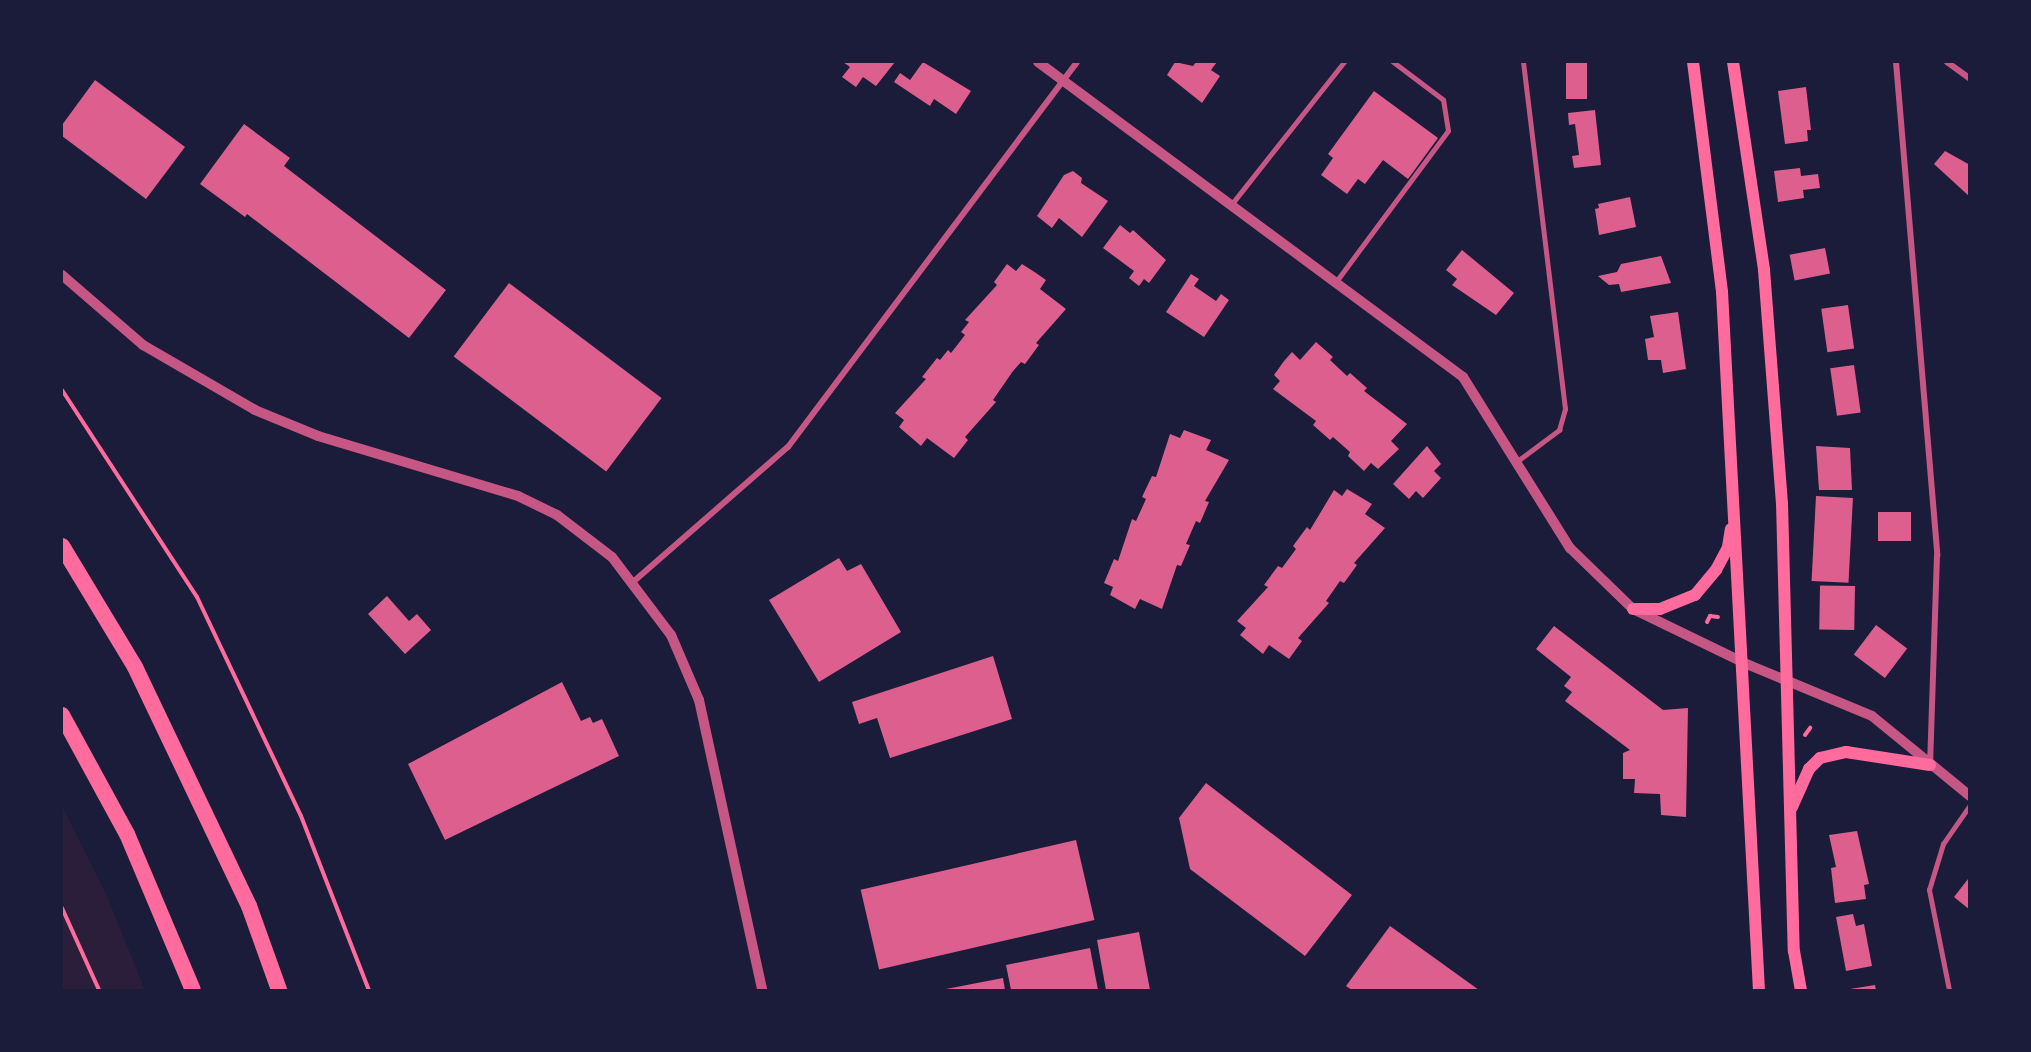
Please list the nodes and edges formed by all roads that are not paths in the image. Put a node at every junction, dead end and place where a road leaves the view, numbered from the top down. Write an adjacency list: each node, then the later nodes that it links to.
1 (1038, 62): 11 (street)
2 (1077, 62): 11 (street)
3 (1344, 62): 12 (lane)
4 (1393, 62): 14 (lane)
5 (1523, 62): 15 (lane)
6 (1693, 62): 16 (main road)
7 (1733, 62): 21 (main road)
8 (1896, 62): 23 (street)
9 (1947, 62): 10 (street)
10 (1970, 79)
11 (1063, 80): 12 (street); 18 (street)
12 (1231, 205): 14 (street)
13 (62, 275): 18 (street)
14 (1335, 283): 15 (street)
15 (1516, 462): 19 (street)
16 (1735, 507): 19 (main road); 20 (main road)
17 (62, 546): 28 (highway)
18 (633, 582): 29 (street)
19 (1633, 609): 20 (street)
20 (1744, 663): 21 (street); 30 (main road)
21 (1787, 681): 23 (street); 26 (main road)
22 (62, 715): 27 (highway)
23 (1930, 765): 24 (street); 26 (main road)
24 (1970, 796)
25 (1970, 805): 32 (lane)
26 (1790, 810): 31 (main road)
27 (193, 990)
28 (279, 990)
29 (762, 990)
30 (1759, 990)
31 (1801, 990)
32 (1948, 990)

